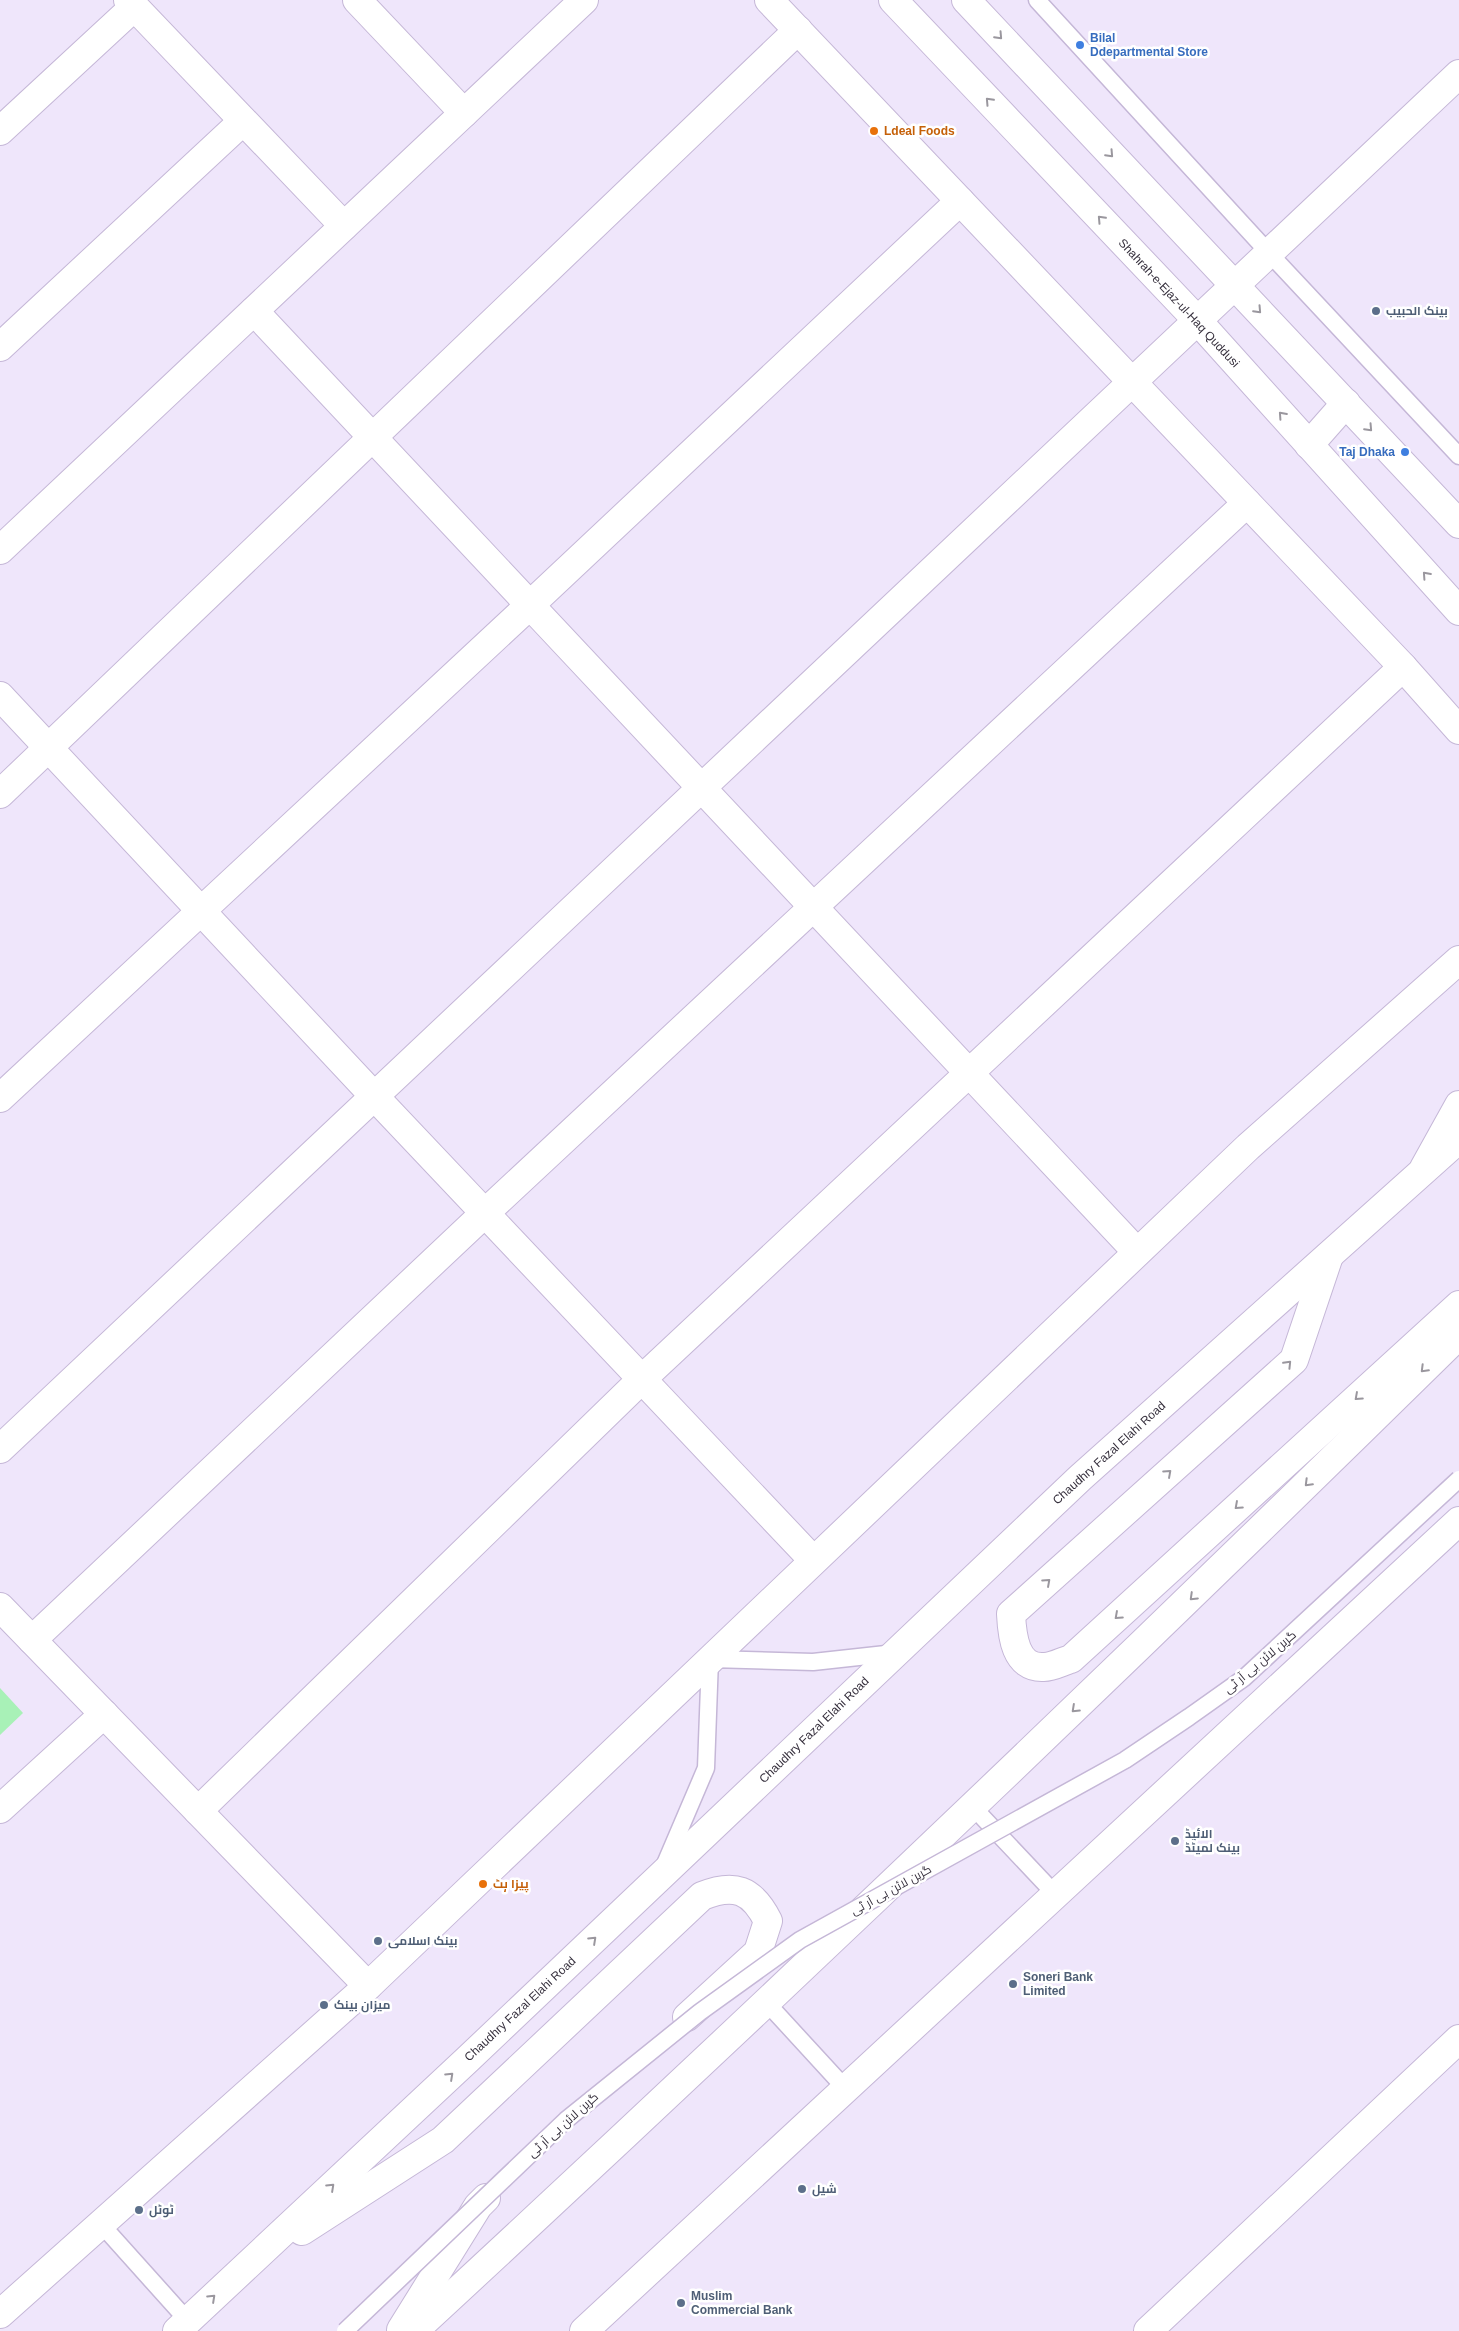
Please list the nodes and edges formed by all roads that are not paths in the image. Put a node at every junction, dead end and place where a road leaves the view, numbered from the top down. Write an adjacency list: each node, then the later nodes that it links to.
1 (357, 0): 10 (street)
2 (768, 0): 8 (street)
3 (893, 0): 18 (street, Shahrah-e-Ejaz-ul-Haq Quddusi, one-way to 3)
4 (966, 0): 16 (street, one-way to 16)
5 (1037, 0): 15 (lane)
6 (131, 3): 11 (street); 12 (street)
7 (575, 3): 10 (street)
8 (798, 30): 13 (street); 22 (street)
9 (1459, 74): 15 (street)
10 (464, 113): 14 (street)
11 (243, 122): 14 (street); 19 (street)
12 (0, 132)
13 (960, 201): 20 (street); 28 (street)
14 (344, 226): 17 (street)
15 (1269, 253): 16 (street); 24 (lane)
16 (1235, 286): 18 (street); 21 (street, one-way to 21)
17 (254, 311): 22 (street); 27 (street)
18 (1197, 320): 20 (street); 23 (street, Shahrah-e-Ejaz-ul-Haq Quddusi, one-way to 18)
19 (0, 347)
20 (1132, 382): 25 (street); 34 (street)
21 (1346, 403): 23 (street); 26 (street, one-way to 26)
22 (372, 437): 28 (street); 33 (street)
23 (1309, 445): 29 (street, Shahrah-e-Ejaz-ul-Haq Quddusi, one-way to 23)
24 (1459, 456)
25 (1247, 504): 30 (street); 36 (street)
26 (1459, 524)
27 (0, 550)
28 (530, 605): 34 (street); 37 (street)
29 (1459, 611)
30 (1403, 667): 32 (street); 39 (street)
31 (0, 696): 33 (street)
32 (1459, 730)
33 (49, 749): 35 (street); 37 (street)
34 (702, 787): 36 (street); 40 (street)
35 (0, 794)
36 (815, 907): 39 (street); 45 (street)
37 (201, 911): 40 (street); 41 (street)
38 (1459, 960): 46 (street)
39 (968, 1072): 46 (street); 50 (street)
40 (374, 1096): 45 (street); 51 (street)
41 (0, 1098)
42 (1459, 1106): 44 (street)
43 (1459, 1139): 44 (street, Chaudhry Fazal Elahi Road)
44 (1422, 1172): 47 (street, Chaudhry Fazal Elahi Road)
45 (485, 1213): 50 (street); 56 (street)
46 (1137, 1252): 54 (street)
47 (1330, 1255): 48 (street, one-way to 47); 57 (street, Chaudhry Fazal Elahi Road)
48 (1459, 1305)
49 (1459, 1335): 60 (street, one-way to 60)
50 (642, 1379): 54 (street); 62 (street)
51 (0, 1449)
52 (1459, 1479): 73 (lane, گرین لائن بی آر ٹی, bridge)
53 (1459, 1521): 64 (street)
54 (813, 1560): 58 (street)
55 (0, 1607): 56 (street)
56 (32, 1640): 59 (street)
57 (895, 1653): 58 (lane); 63 (street, Chaudhry Fazal Elahi Road)
58 (710, 1659): 63 (lane); 65 (street)
59 (104, 1714): 61 (street); 62 (street)
60 (972, 1806): 64 (lane); 66 (street)
61 (0, 1809)
62 (198, 1811): 65 (street)
63 (659, 1877): 70 (street, Chaudhry Fazal Elahi Road, one-way to 63)
64 (1054, 1894): 68 (street)
65 (368, 1986): 69 (street)
66 (766, 2002): 68 (lane); 75 (street)
67 (1459, 2039): 77 (street)
68 (845, 2088): 76 (street)
69 (101, 2224): 71 (street); 72 (lane)
70 (241, 2271): 72 (street, Chaudhry Fazal Elahi Road, one-way to 70); 74 (street)
71 (0, 2314)
72 (182, 2326)
73 (345, 2331)
74 (400, 2331)
75 (414, 2331)
76 (584, 2331)
77 (1148, 2331)

